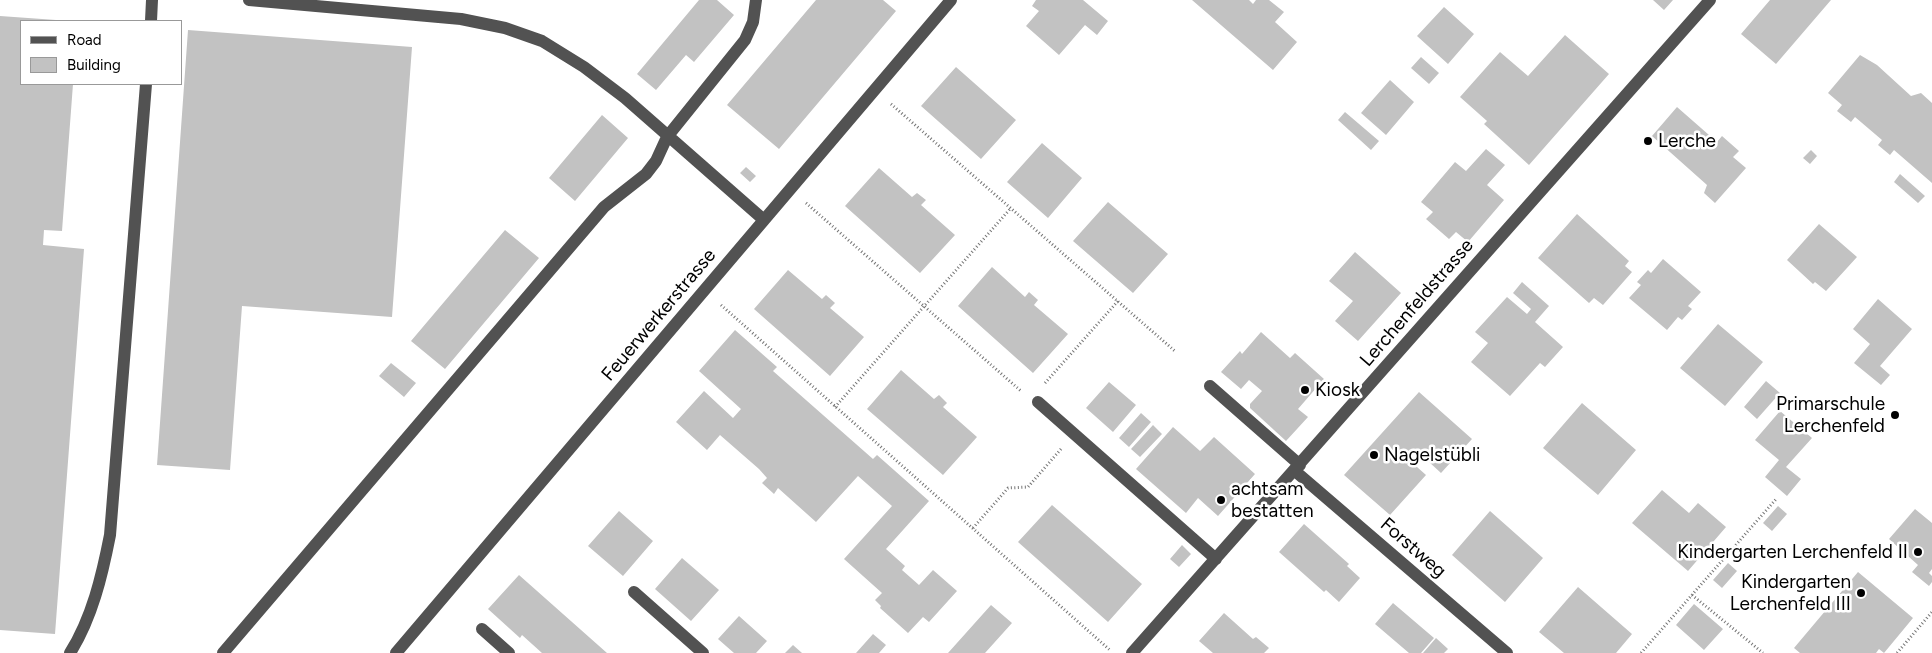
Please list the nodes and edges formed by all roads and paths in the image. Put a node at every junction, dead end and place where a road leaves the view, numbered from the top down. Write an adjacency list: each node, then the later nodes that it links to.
1 (152, 0): 8 (street)
2 (249, 0): 6 (street)
3 (756, 0): 11 (street)
4 (951, 0): 10 (street, Feuerwerkerstrasse)
5 (1710, 0): 23 (street, Lerchenfeldstrasse)
6 (338, 4): 7 (street)
7 (360, 5): 11 (street)
8 (150, 20)
9 (146, 85): 31 (street)
10 (874, 90): 12 (street, Feuerwerkerstrasse); 13 (path)
11 (667, 136): 14 (street); 32 (street)
12 (790, 189): 14 (street, Feuerwerkerstrasse); 17 (path)
13 (1011, 208): 16 (path); 17 (path)
14 (764, 220): 15 (street, Feuerwerkerstrasse)
15 (704, 291): 21 (path); 33 (street, Feuerwerkerstrasse)
16 (1118, 302): 18 (path); 20 (path)
17 (924, 307): 20 (path); 21 (path)
18 (1176, 352)
19 (1210, 386): 23 (street, Forstweg)
20 (1034, 401): 22 (street)
21 (835, 407): 25 (path)
22 (1074, 433): 25 (path); 26 (street)
23 (1297, 468): 26 (street, Lerchenfeldstrasse); 38 (street, Forstweg)
24 (1777, 498): 28 (path)
25 (972, 528): 36 (path)
26 (1216, 559): 37 (street, Lerchenfeldstrasse)
27 (634, 592): 35 (street)
28 (1692, 595): 39 (path); 40 (path)
29 (1932, 612): 41 (path)
30 (482, 629): 34 (street)
31 (70, 653)
32 (223, 653)
33 (396, 653)
34 (509, 653)
35 (703, 653)
36 (1113, 653)
37 (1132, 653)
38 (1507, 653)
39 (1641, 653)
40 (1763, 653)
41 (1897, 653)

